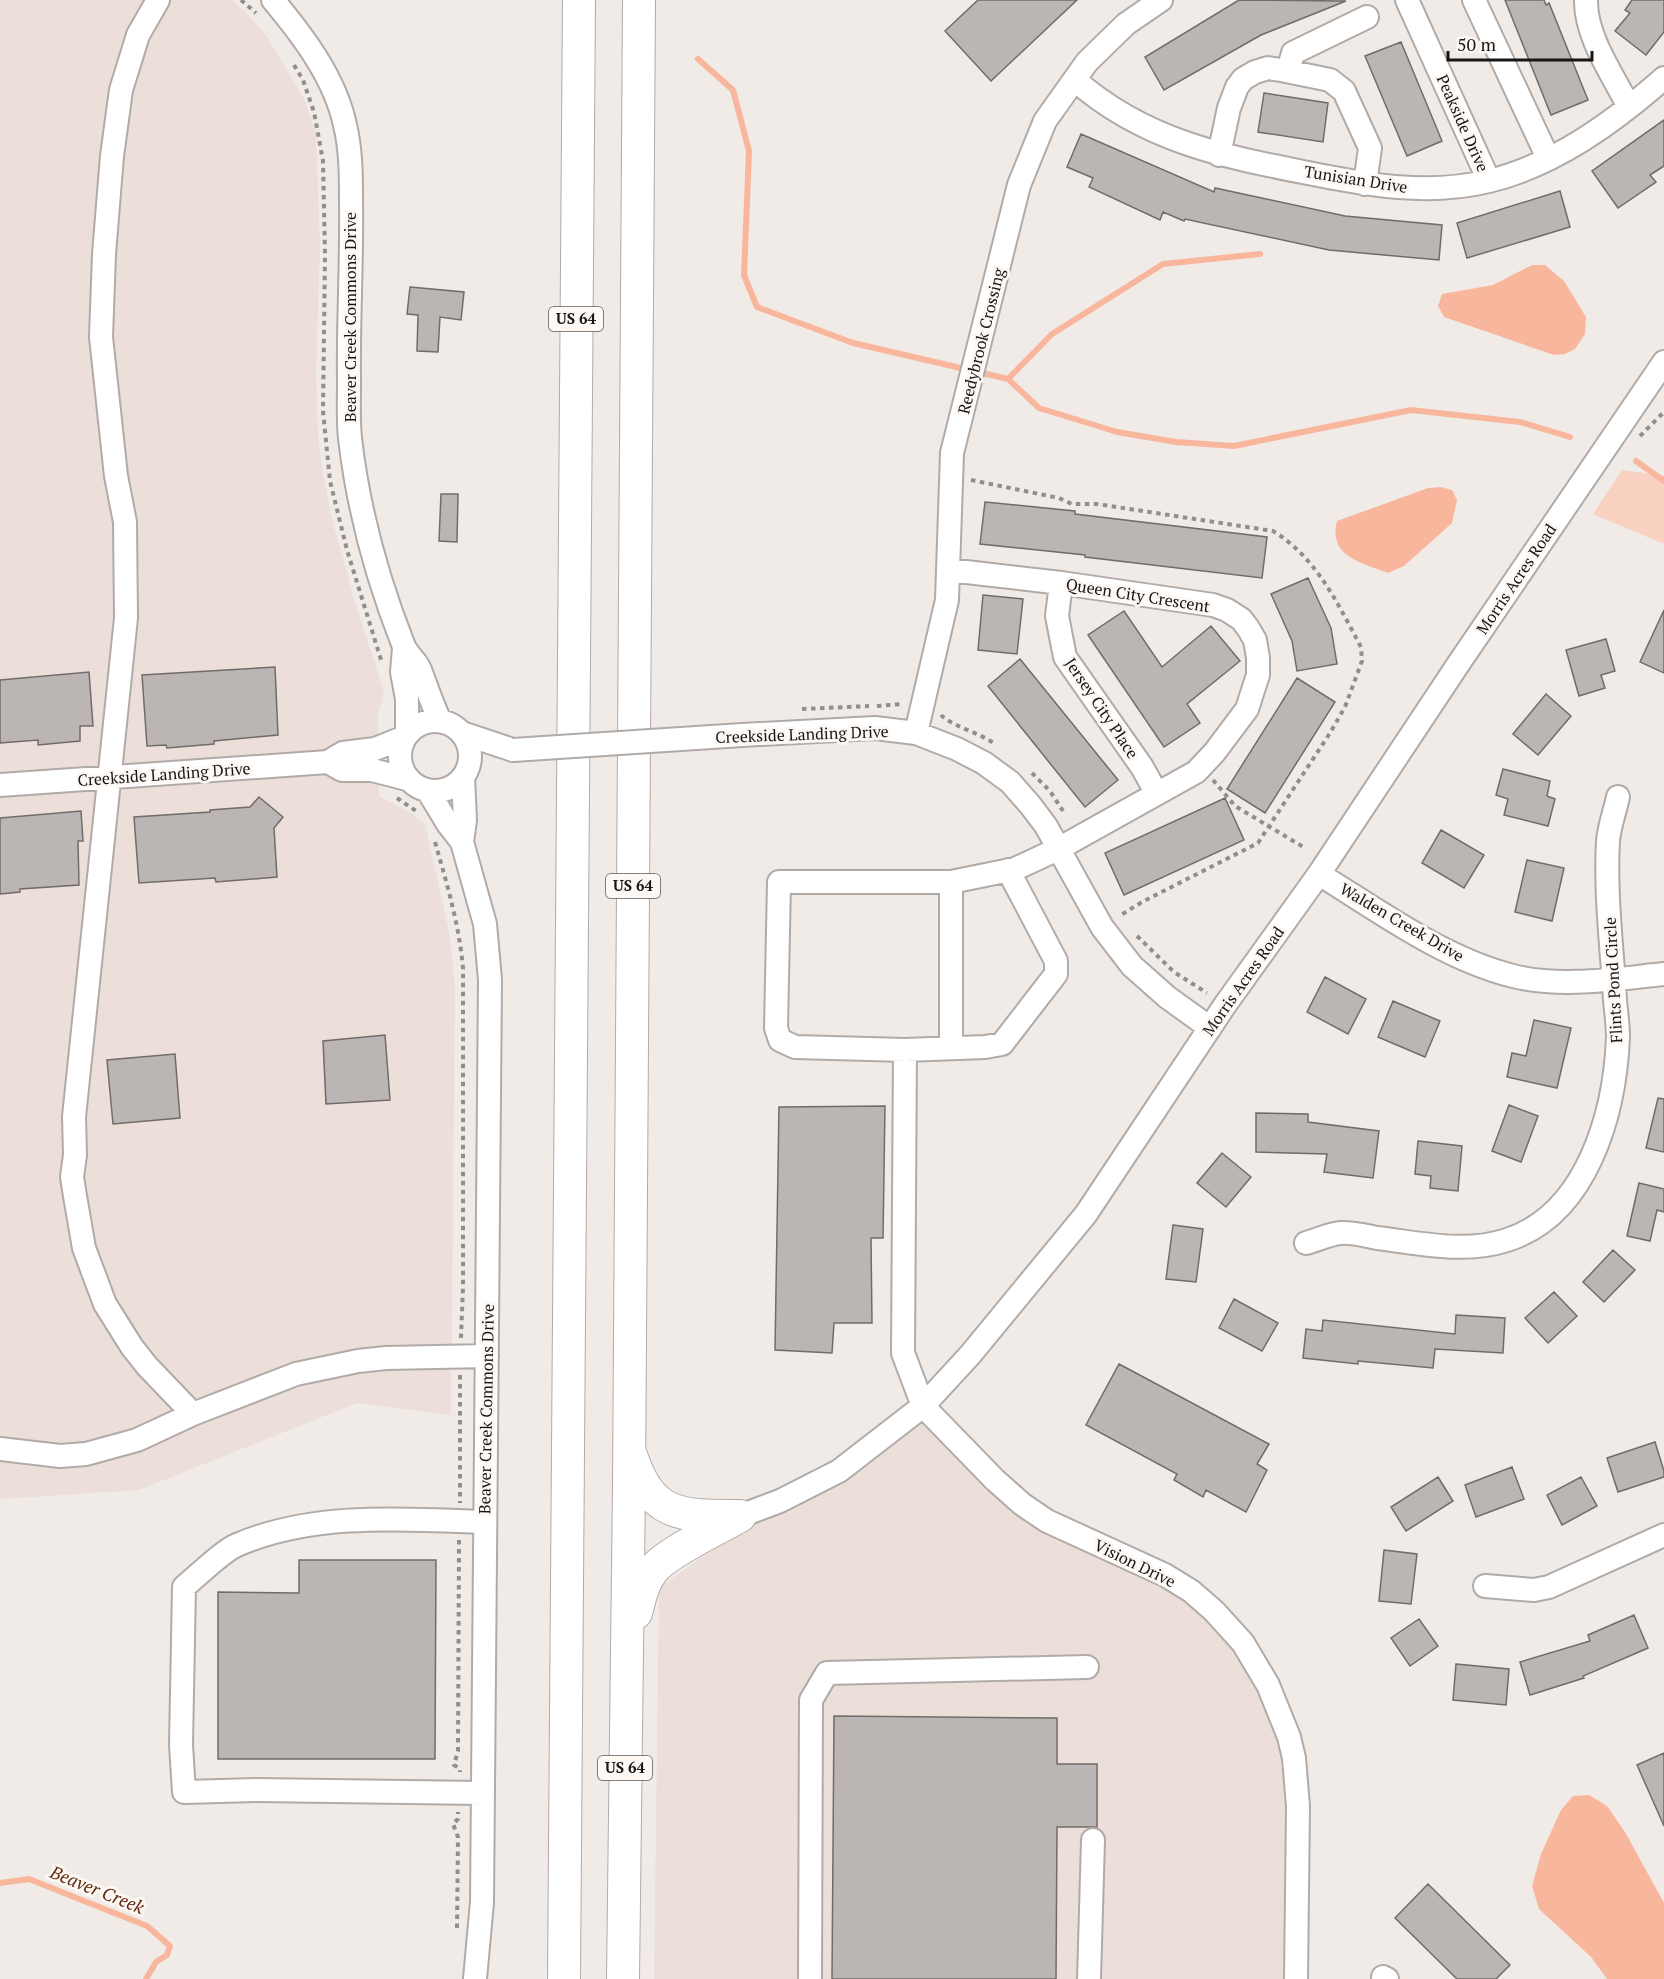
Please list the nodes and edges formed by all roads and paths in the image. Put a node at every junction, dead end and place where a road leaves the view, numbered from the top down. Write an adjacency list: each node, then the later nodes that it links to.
1 (158, 0): 31 (street)
2 (273, 0): 22 (street, Beaver Creek Commons Drive)
3 (579, 0): 79 (highway, US 64)
4 (639, 0): 64 (highway, US 64)
5 (1161, 0): 12 (street, Reedybrook Crossing)
6 (1407, 0): 16 (street, Peakside Drive)
7 (1474, 0): 15 (street)
8 (1586, 0): 13 (street)
9 (1367, 17): 10 (street)
10 (1288, 71): 14 (street); 17 (street)
11 (1664, 78): 13 (street, Tunisian Drive)
12 (1074, 80): 14 (street, Tunisian Drive); 20 (street, Reedybrook Crossing)
13 (1629, 107): 15 (street, Tunisian Drive)
14 (1219, 154): 17 (street, Tunisian Drive)
15 (1548, 158): 16 (street, Tunisian Drive)
16 (1489, 181): 17 (street, Tunisian Drive)
17 (1365, 183)
18 (1664, 362): 45 (street, Morris Acres Road)
19 (967, 480): 39 (path)
20 (949, 570): 21 (street, Queen City Crescent); 25 (street, Reedybrook Crossing)
21 (1060, 583): 35 (street, Jersey City Place); 35 (street, Queen City Crescent)
22 (404, 648): 23 (street, Beaver Creek Commons Drive); 26 (street, Beaver Creek Commons Drive)
23 (440, 721): 24 (street); 26 (street)
24 (462, 733): 27 (street, Creekside Landing Drive); 29 (street)
25 (916, 733): 27 (street, Creekside Landing Drive, bridge); 43 (street, Creekside Landing Drive)
26 (406, 735): 28 (street, Creekside Landing Drive); 32 (street)
27 (513, 750): 29 (street, Creekside Landing Drive)
28 (328, 762): 31 (street, Creekside Landing Drive); 32 (street, Creekside Landing Drive)
29 (466, 773): 34 (street); 41 (street, Beaver Creek Commons Drive)
30 (1210, 777): 39 (path)
31 (109, 779): 33 (street, Creekside Landing Drive); 62 (street)
32 (407, 779): 34 (street)
33 (0, 785)
34 (428, 791): 41 (street, Beaver Creek Commons Drive)
35 (1157, 794): 43 (street, Queen City Crescent)
36 (391, 795): 38 (path)
37 (1618, 797): 52 (street, Flints Pond Circle)
38 (419, 813)
39 (1268, 826): 42 (path); 48 (path)
40 (434, 838): 58 (path)
41 (462, 842): 59 (street, Beaver Creek Commons Drive)
42 (1305, 848)
43 (1058, 849): 44 (street, Queen City Crescent); 54 (street, Creekside Landing Drive)
44 (1008, 870): 46 (street, Queen City Crescent); 55 (street)
45 (1318, 874): 52 (street, Walden Creek Drive); 54 (street, Morris Acres Road)
46 (951, 882): 55 (street); 56 (street, Queen City Crescent)
47 (1116, 905): 48 (path)
48 (1121, 915): 49 (path)
49 (1125, 921)
50 (1136, 935): 53 (path)
51 (1664, 974): 52 (street, Walden Creek Drive)
52 (1615, 979): 57 (street, Flints Pond Circle)
53 (1208, 993)
54 (1210, 1028): 61 (street, Morris Acres Road)
55 (951, 1048): 56 (street)
56 (905, 1050): 61 (street)
57 (1305, 1243)
58 (461, 1333)
59 (488, 1356): 62 (street); 67 (street, Beaver Creek Commons Drive)
60 (460, 1382): 65 (path)
61 (923, 1406): 66 (street, Morris Acres Road); 83 (street, Vision Drive)
62 (193, 1414): 63 (street)
63 (0, 1449)
64 (629, 1449): 66 (highway); 71 (highway, US 64)
65 (460, 1503)
66 (740, 1516): 71 (highway)
67 (485, 1522): 74 (street, Beaver Creek Commons Drive); 74 (street)
68 (1664, 1535): 70 (street)
69 (459, 1543): 73 (path)
70 (1485, 1587)
71 (627, 1658): 80 (highway, US 64)
72 (1087, 1667): 81 (street)
73 (460, 1769)
74 (482, 1793): 78 (street, Beaver Creek Commons Drive)
75 (458, 1819): 77 (path)
76 (1093, 1840): 82 (street)
77 (457, 1938)
78 (475, 1979)
79 (564, 1979)
80 (623, 1979)
81 (810, 1979)
82 (1089, 1979)
83 (1296, 1979)

